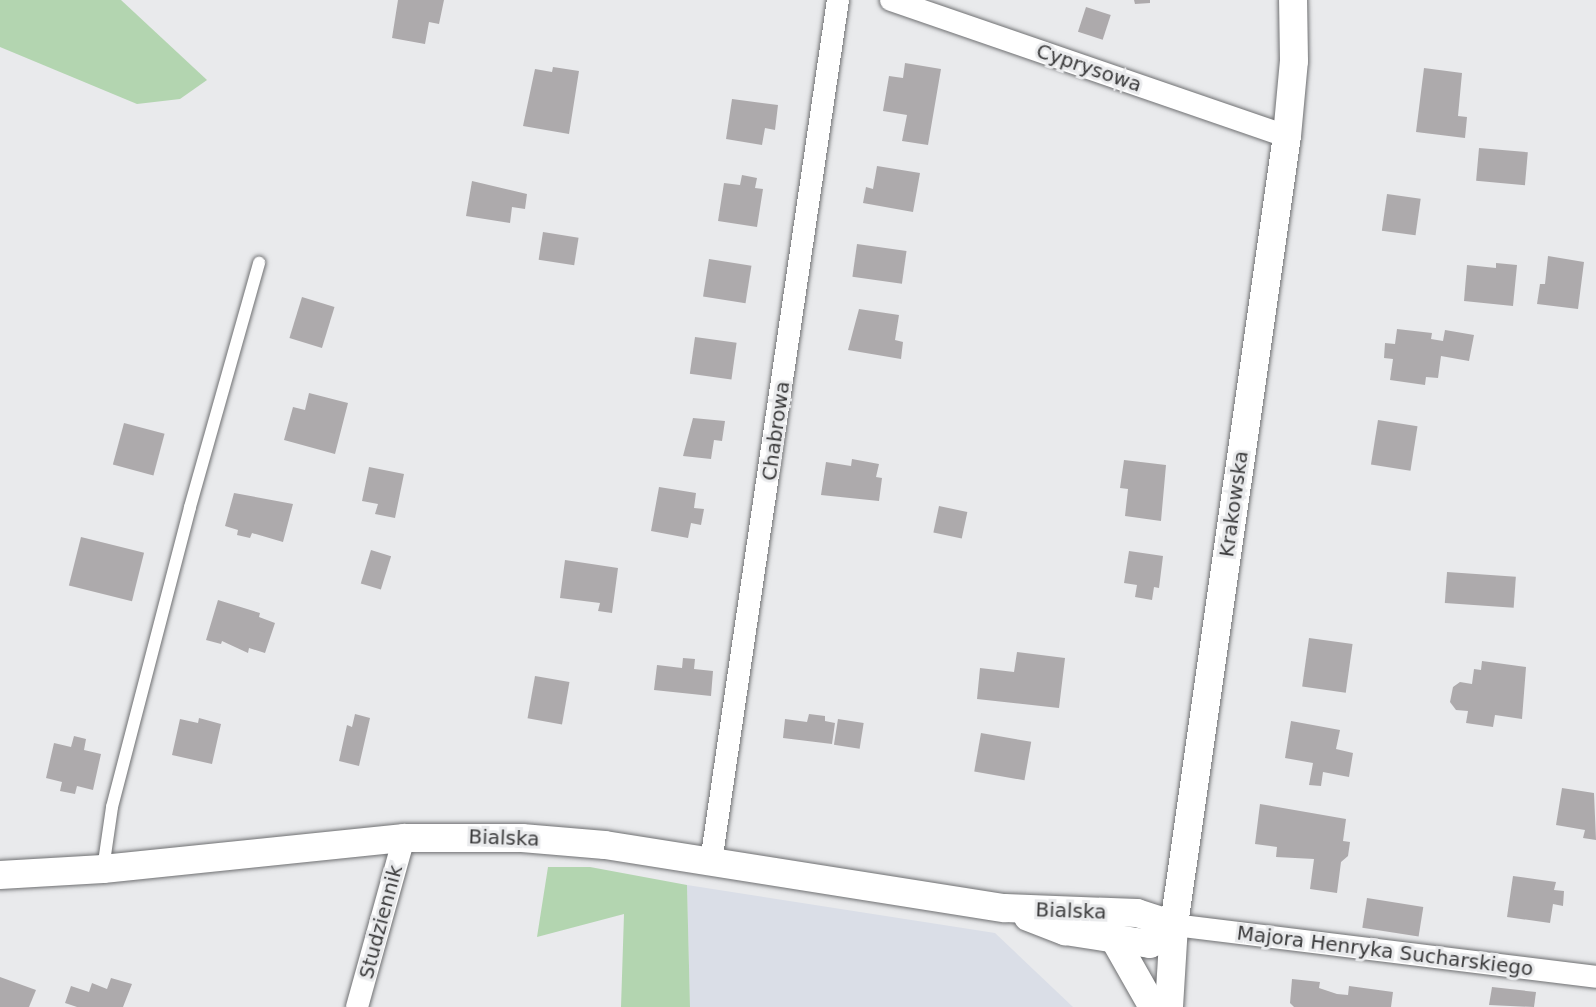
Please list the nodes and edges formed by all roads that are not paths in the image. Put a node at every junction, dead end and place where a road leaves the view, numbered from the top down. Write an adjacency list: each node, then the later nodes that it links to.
1 (838, 0): 7 (street, Chabrowa)
2 (891, 0): 4 (street, Cyprysowa)
3 (1293, 0): 4 (street, Krakowska)
4 (1287, 136): 10 (street, Krakowska)
5 (259, 263): 8 (lane)
6 (404, 838): 7 (street, Bialska); 8 (street, Bialska); 16 (street, Studziennik)
7 (711, 862): 11 (street, Bialska)
8 (103, 869): 9 (street, Bialska)
9 (0, 875)
10 (1179, 891): 12 (street, Bialska); 13 (street, Krakowska)
11 (1005, 908): 12 (street, Bialska); 14 (street, Bialska)
12 (1137, 913): 13 (street, Bialska)
13 (1174, 925): 14 (street, Bialska); 15 (street, Majora Henryka Sucharskiego); 18 (street, Krakowska)
14 (1116, 942): 17 (street, Bialska)
15 (1596, 977)
16 (357, 1007)
17 (1153, 1007)
18 (1169, 1007)

